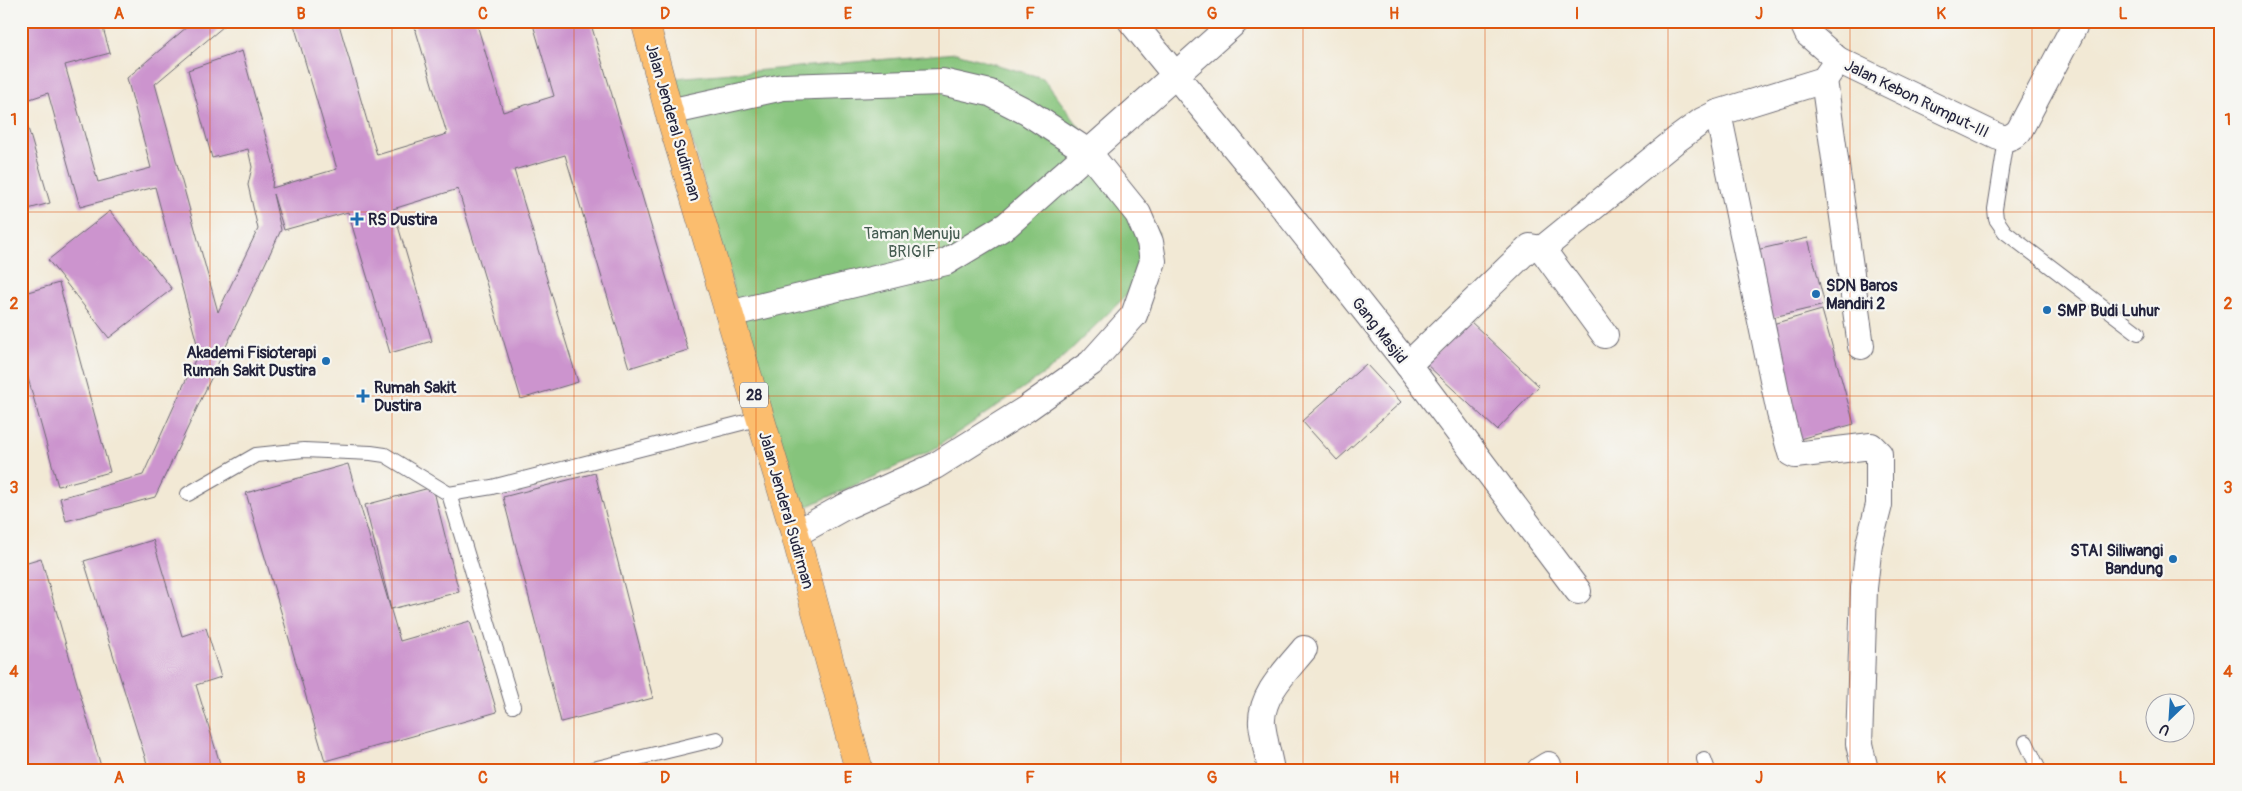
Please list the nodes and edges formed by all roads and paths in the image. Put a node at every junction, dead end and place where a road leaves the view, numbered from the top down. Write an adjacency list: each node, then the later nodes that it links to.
1 (645, 21): 8 (main road, Jalan Jenderal Sudirman / 28)
2 (1132, 21): 7 (street, Gang Masjid)
3 (1236, 21): 7 (street)
4 (1802, 21): 6 (street, Jalan Kebon Rumput-III)
5 (2077, 21): 10 (street, Jalan Kebon Rumput-III)
6 (1831, 70): 9 (street); 10 (street, Jalan Kebon Rumput-III); 16 (street)
7 (1176, 76): 11 (street); 17 (street, Gang Masjid)
8 (670, 112): 11 (street); 13 (main road, Jalan Jenderal Sudirman / 28)
9 (1718, 113): 12 (street); 30 (street)
10 (2006, 139): 14 (lane)
11 (1088, 152): 13 (street); 21 (street)
12 (1542, 249): 15 (street); 17 (street)
13 (729, 314): 18 (main road, Jalan Jenderal Sudirman / 28)
14 (2138, 333)
15 (1605, 335)
16 (1861, 346)
17 (1408, 365): 22 (street, Gang Masjid)
18 (761, 418): 20 (lane); 21 (main road, Jalan Jenderal Sudirman / 28)
19 (188, 494): 20 (lane)
20 (450, 494): 24 (lane)
21 (795, 534): 28 (main road, Jalan Jenderal Sudirman / 28)
22 (1578, 591)
23 (1304, 649): 29 (street)
24 (513, 706)
25 (717, 739): 27 (lane)
26 (2026, 742): 31 (lane)
27 (588, 770)
28 (859, 770)
29 (1271, 770)
30 (1865, 770)
31 (2039, 770)

